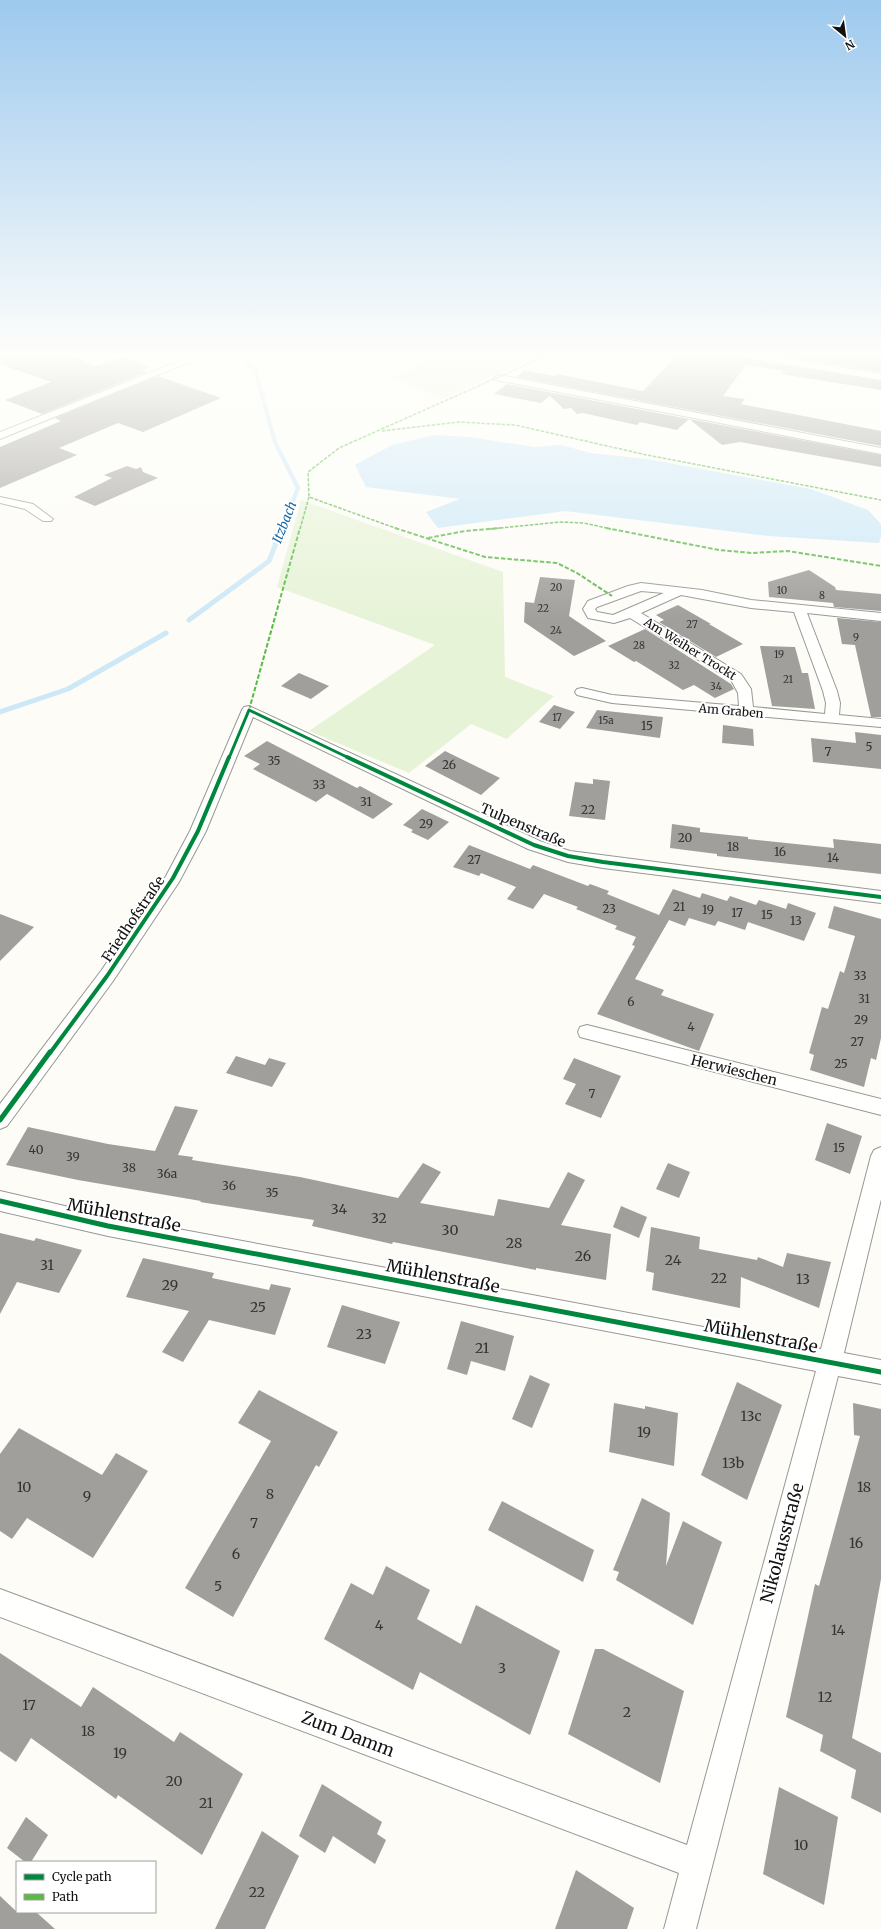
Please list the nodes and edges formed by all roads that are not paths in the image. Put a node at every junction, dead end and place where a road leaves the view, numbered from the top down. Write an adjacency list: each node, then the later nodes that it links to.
1 (829, 441): 2 (street)
2 (881, 451)
3 (0, 500): 4 (street)
4 (47, 519)
5 (680, 591): 6 (street, Am Weiher Trockt); 7 (street, Am Weiher Trockt); 7 (street, Am Weiher Trockt)
6 (800, 610): 8 (street, Am Weiher Trockt); 13 (street)
7 (631, 613): 12 (street, Am Weiher Trockt)
8 (878, 617): 9 (street, Am Weiher Trockt)
9 (881, 630)
10 (582, 692): 12 (street, Am Graben)
11 (249, 710): 15 (street, Tulpenstraße); 18 (street, Friedhofstraße)
12 (745, 712): 13 (street, Am Graben)
13 (832, 719): 14 (street, Am Graben)
14 (881, 723)
15 (881, 897)
16 (586, 1032): 17 (street, Herwieschen)
17 (881, 1107)
18 (0, 1120)
19 (881, 1156): 21 (street, Nikolausstraße)
20 (0, 1201): 21 (street, Mühlenstraße)
21 (830, 1362): 22 (street, Mühlenstraße); 24 (street, Nikolausstraße)
22 (881, 1372)
23 (0, 1603): 24 (street, Zum Damm)
24 (697, 1864): 25 (street, Nikolausstraße)
25 (680, 1929)

